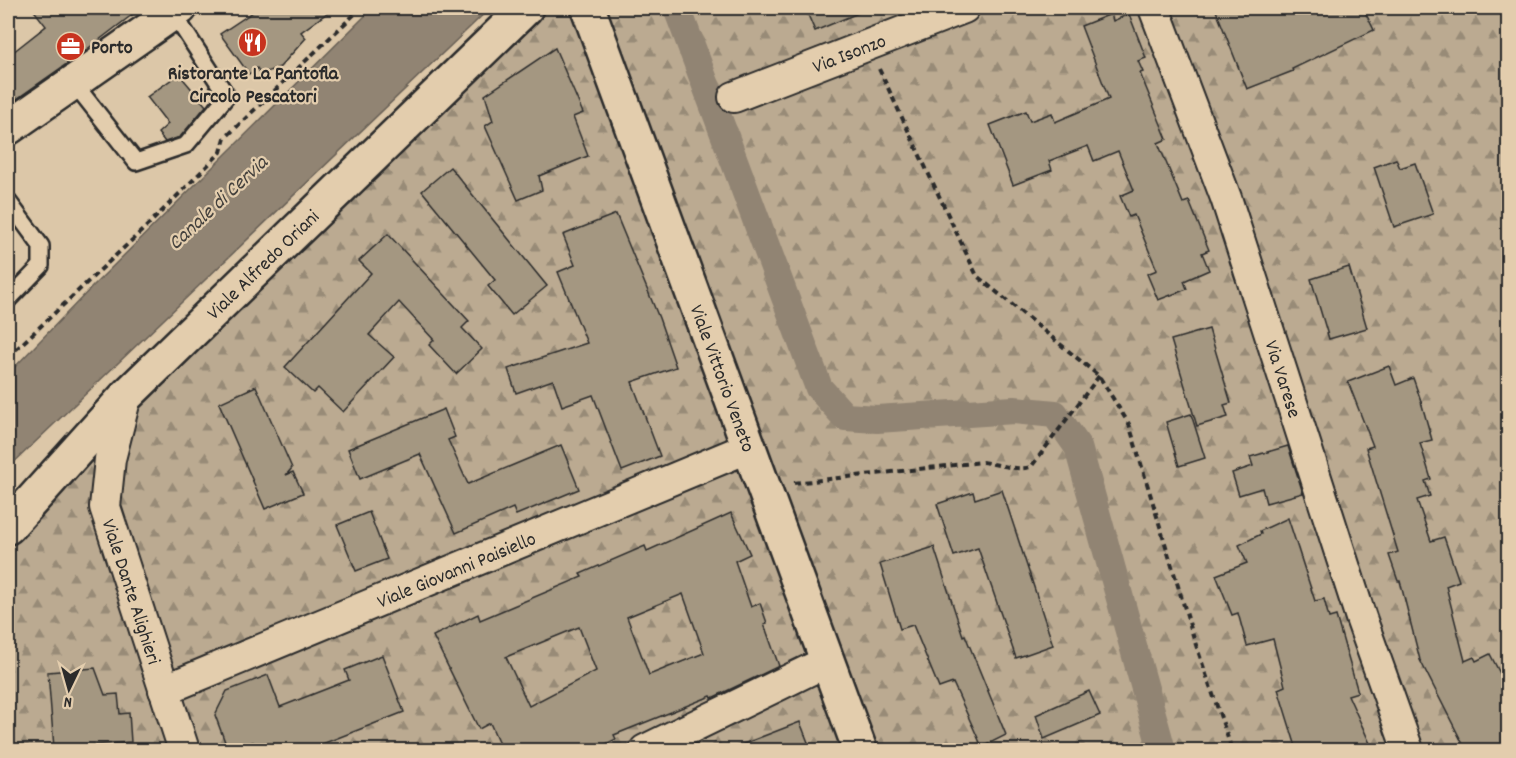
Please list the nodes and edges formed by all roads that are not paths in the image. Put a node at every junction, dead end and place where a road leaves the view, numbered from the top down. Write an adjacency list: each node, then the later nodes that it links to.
1 (526, 8): 12 (street, Viale Alfredo Oriani)
2 (588, 8): 13 (street, Viale Vittorio Veneto)
3 (964, 8): 6 (street, Via Isonzo)
4 (1154, 8): 20 (street, Via Varese)
5 (176, 10): 7 (street); 7 (lane)
6 (926, 14): 8 (street, Via Isonzo)
7 (73, 82): 9 (street)
8 (734, 97)
9 (8, 128)
10 (8, 201): 11 (lane)
11 (8, 300)
12 (126, 396): 14 (street, Viale Alfredo Oriani); 16 (street, Viale Dante Alighieri)
13 (750, 447): 15 (street, Viale Vittorio Veneto); 16 (street, Viale Giovanni Paisiello)
14 (8, 527)
15 (828, 661): 18 (street); 19 (street, Viale Vittorio Veneto)
16 (164, 690): 17 (street, Viale Dante Alighieri)
17 (184, 750)
18 (645, 750)
19 (860, 750)
20 (1408, 750)

